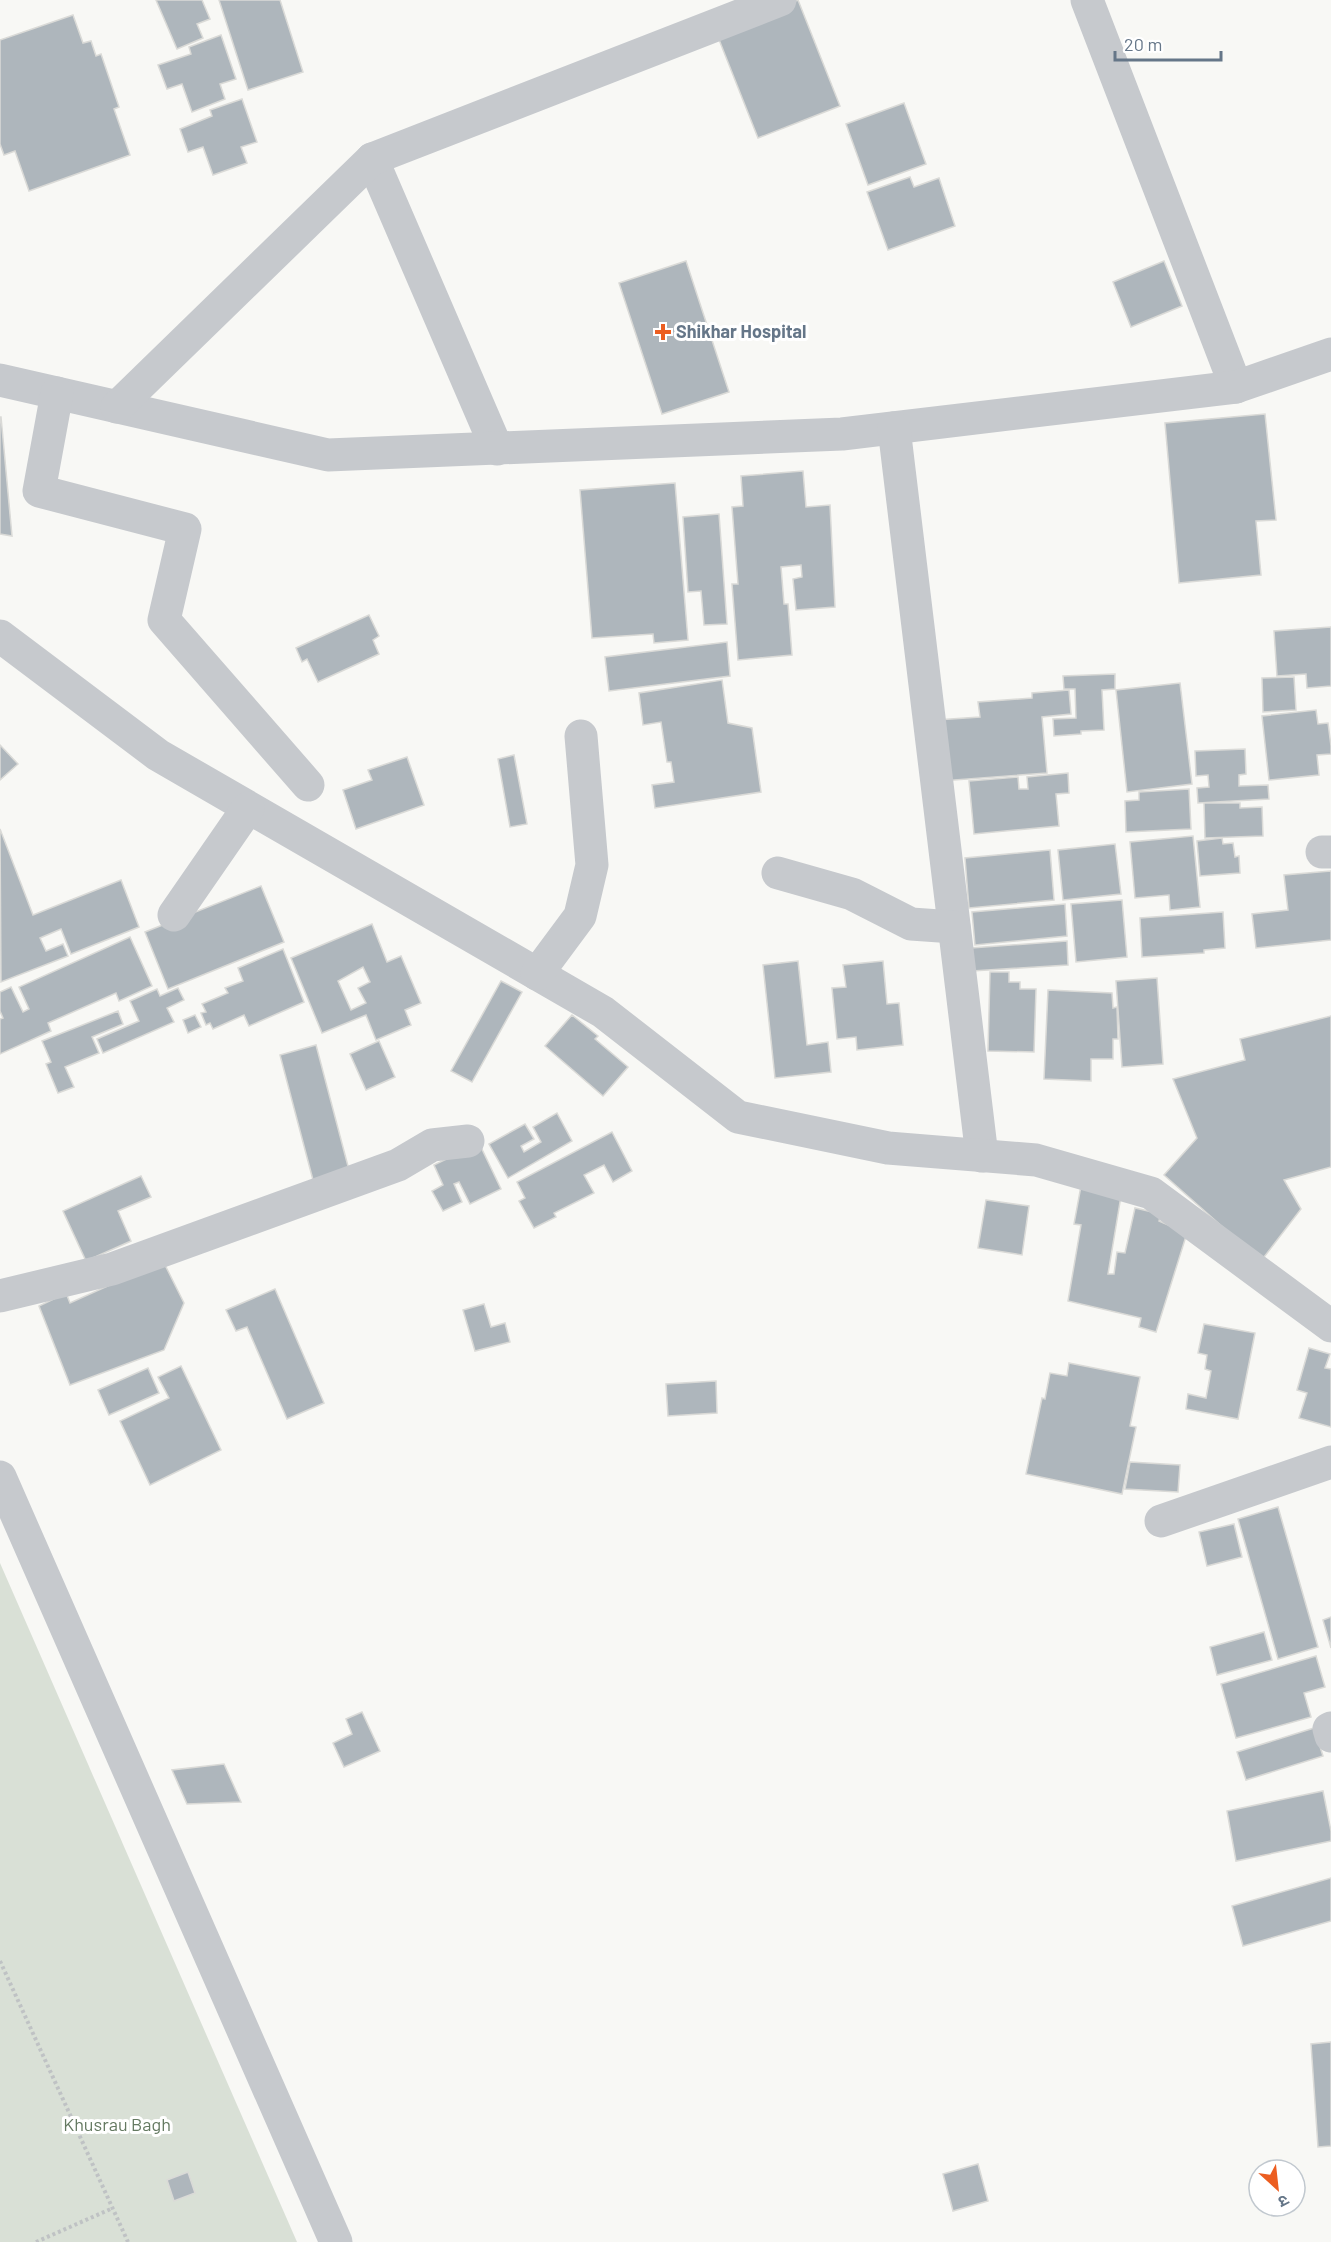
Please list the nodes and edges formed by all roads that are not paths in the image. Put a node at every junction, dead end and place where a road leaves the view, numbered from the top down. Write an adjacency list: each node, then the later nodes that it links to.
1 (780, 0): 3 (street)
2 (1087, 0): 6 (street)
3 (372, 159): 8 (street); 10 (street)
4 (1331, 354): 6 (street)
5 (0, 380): 7 (street)
6 (1236, 387): 9 (street)
7 (57, 393): 8 (street); 13 (street)
8 (117, 407): 10 (street)
9 (894, 428): 10 (street); 17 (street)
10 (497, 448)
11 (0, 636): 14 (street)
12 (581, 736): 18 (street)
13 (308, 786)
14 (248, 808): 16 (street); 18 (street)
15 (778, 873): 17 (street)
16 (174, 915)
17 (954, 927): 20 (street)
18 (537, 974): 20 (street)
19 (468, 1141): 21 (street)
20 (982, 1156): 22 (street)
21 (0, 1296)
22 (1331, 1326)
23 (1331, 1462): 25 (street)
24 (0, 1477): 28 (street)
25 (1161, 1521)
26 (1331, 1728): 27 (street)
27 (1331, 1736)
28 (336, 2242)

